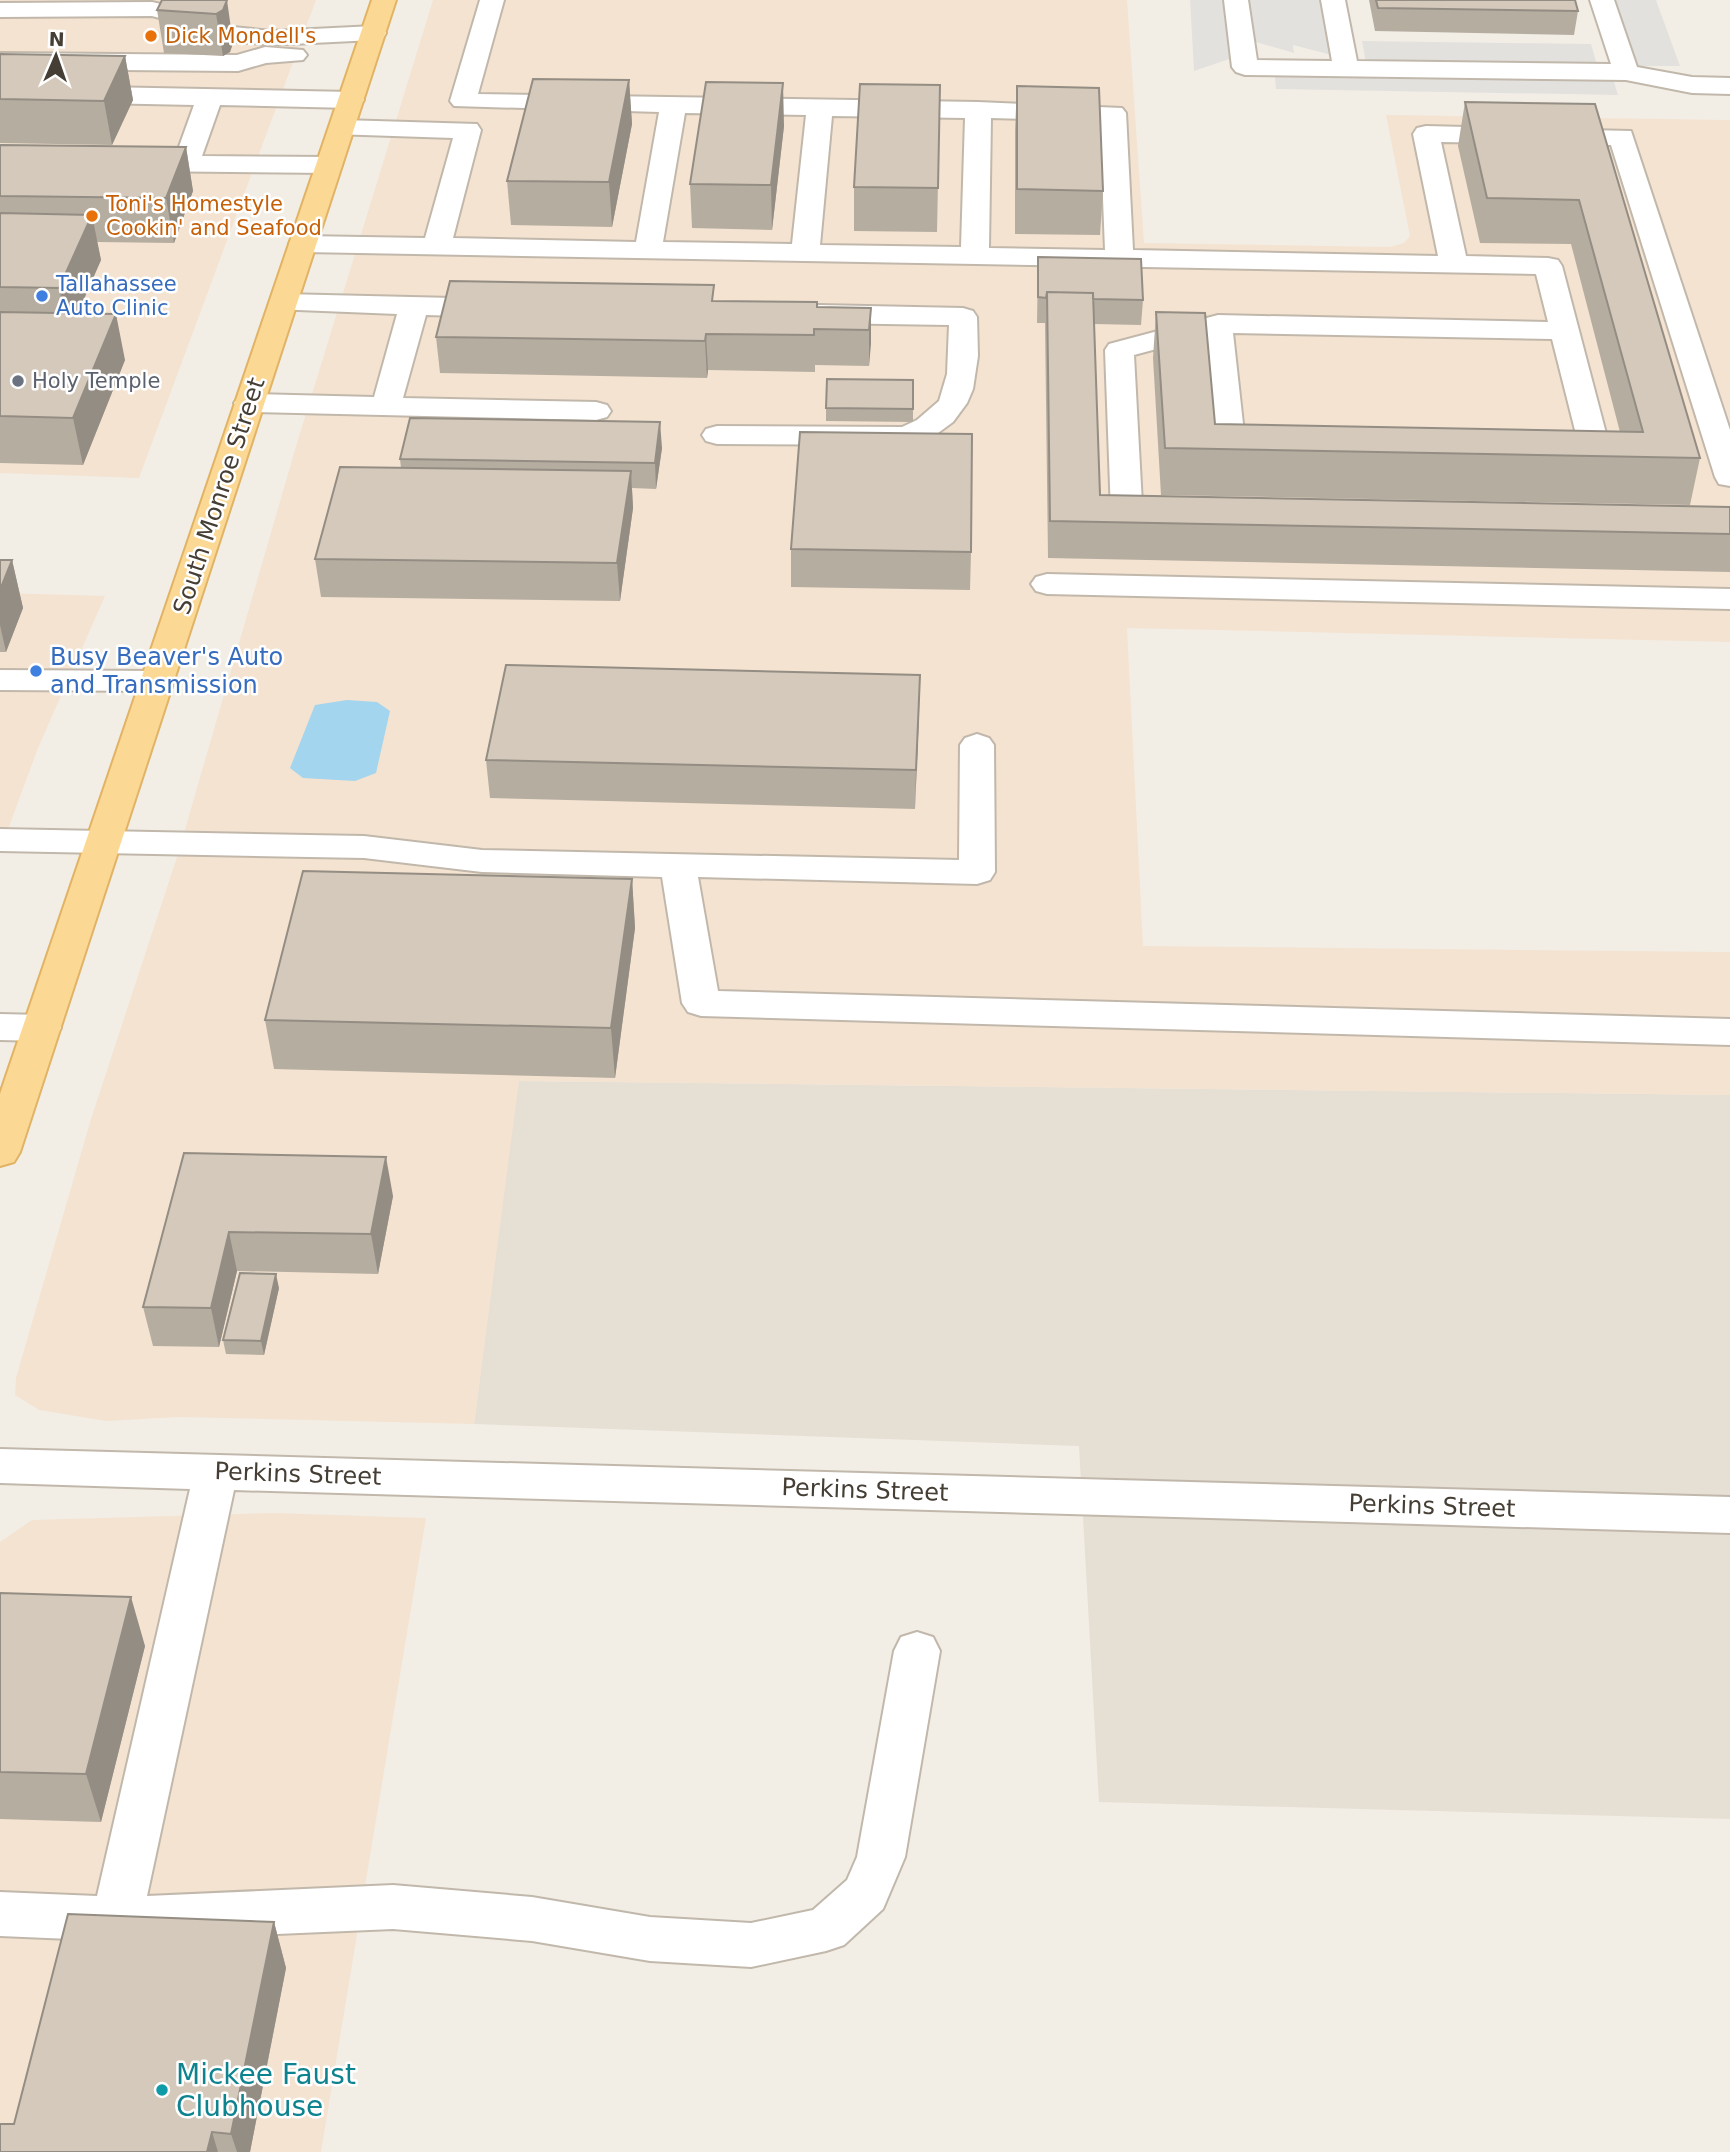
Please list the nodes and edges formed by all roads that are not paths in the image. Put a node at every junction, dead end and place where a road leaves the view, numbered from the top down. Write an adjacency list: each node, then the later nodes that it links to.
1 (384, 0): 7 (main road, South Monroe Street)
2 (492, 0): 15 (street)
3 (1236, 0): 10 (street)
4 (1333, 0): 10 (street)
5 (1602, 0): 11 (street)
6 (0, 10): 8 (street)
7 (370, 44): 8 (street); 18 (main road, South Monroe Street)
8 (268, 46): 9 (street)
9 (0, 61)
10 (1346, 68): 11 (street)
11 (1626, 72): 12 (street)
12 (1730, 86)
13 (0, 93): 14 (street)
14 (210, 97): 18 (street); 20 (street)
15 (673, 105): 16 (street); 24 (street)
16 (820, 108): 17 (street); 25 (street)
17 (978, 110): 26 (street); 27 (street)
18 (346, 114): 21 (main road, South Monroe Street); 23 (street)
19 (106, 162): 20 (street)
20 (186, 163): 21 (street)
21 (329, 166): 22 (main road, South Monroe Street)
22 (303, 244): 23 (street); 29 (main road, South Monroe Street)
23 (437, 246): 24 (street)
24 (648, 250): 25 (street)
25 (805, 253): 26 (street)
26 (975, 256): 27 (street)
27 (1119, 258): 28 (street)
28 (1454, 264): 34 (street); 41 (street)
29 (283, 303): 30 (street); 35 (main road, South Monroe Street)
30 (414, 306): 31 (street); 36 (street)
31 (525, 308)
32 (786, 313): 38 (street)
33 (1218, 324): 34 (street); 39 (street); 42 (street)
34 (1565, 331): 40 (street)
35 (250, 403): 36 (street); 46 (main road, South Monroe Street)
36 (386, 406): 37 (street)
37 (596, 411)
38 (717, 435)
39 (1285, 453)
40 (1543, 458)
41 (1730, 477)
42 (1196, 514)
43 (1047, 584): 44 (street)
44 (1730, 599)
45 (0, 680): 46 (street)
46 (157, 681): 49 (main road, South Monroe Street)
47 (977, 745): 50 (street)
48 (0, 840): 49 (street)
49 (103, 843): 50 (street); 52 (main road, South Monroe Street)
50 (678, 865): 53 (street)
51 (0, 1027): 52 (street)
52 (42, 1028): 54 (main road, South Monroe Street)
53 (1730, 1032)
54 (0, 1152)
55 (0, 1466): 56 (street, Perkins Street)
56 (216, 1472): 57 (street, Perkins Street); 60 (street)
57 (1730, 1515)
58 (917, 1651): 60 (street)
59 (0, 1914): 60 (street)
60 (117, 1919)

